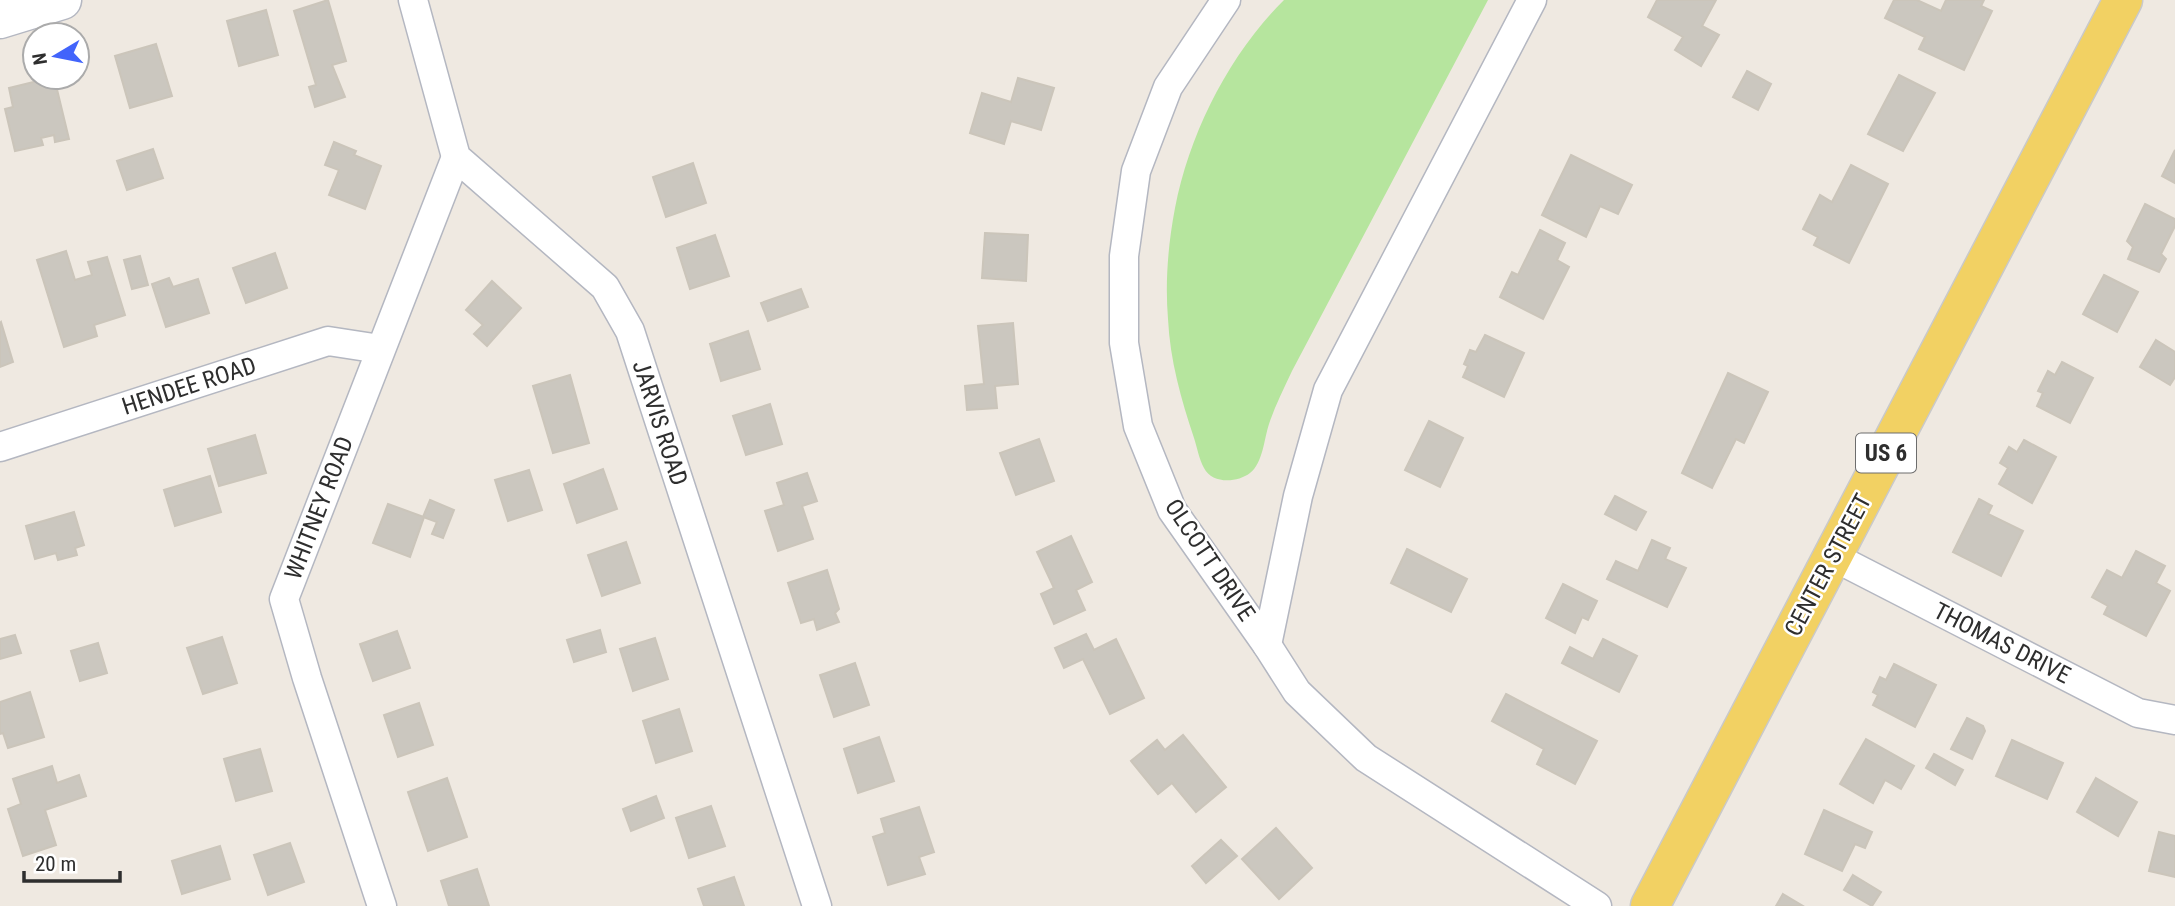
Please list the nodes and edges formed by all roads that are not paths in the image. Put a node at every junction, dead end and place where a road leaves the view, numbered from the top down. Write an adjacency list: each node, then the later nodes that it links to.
1 (62, 0): 6 (main road)
2 (413, 0): 7 (street)
3 (1226, 0): 11 (street, OLCOTT DRIVE)
4 (1532, 0): 11 (street, OLCOTT DRIVE)
5 (2123, 0): 10 (main road, CENTER STREET / US 6)
6 (1, 14)
7 (456, 157): 8 (street, WHITNEY ROAD); 14 (street, JARVIS ROAD)
8 (380, 349): 9 (street, HENDEE ROAD); 13 (street, WHITNEY ROAD)
9 (0, 447)
10 (1832, 556): 12 (street, THOMAS DRIVE); 16 (main road, CENTER STREET / US 6)
11 (1267, 645): 15 (street, OLCOTT DRIVE)
12 (2175, 720)
13 (382, 906)
14 (817, 906)
15 (1597, 906)
16 (1650, 906)

